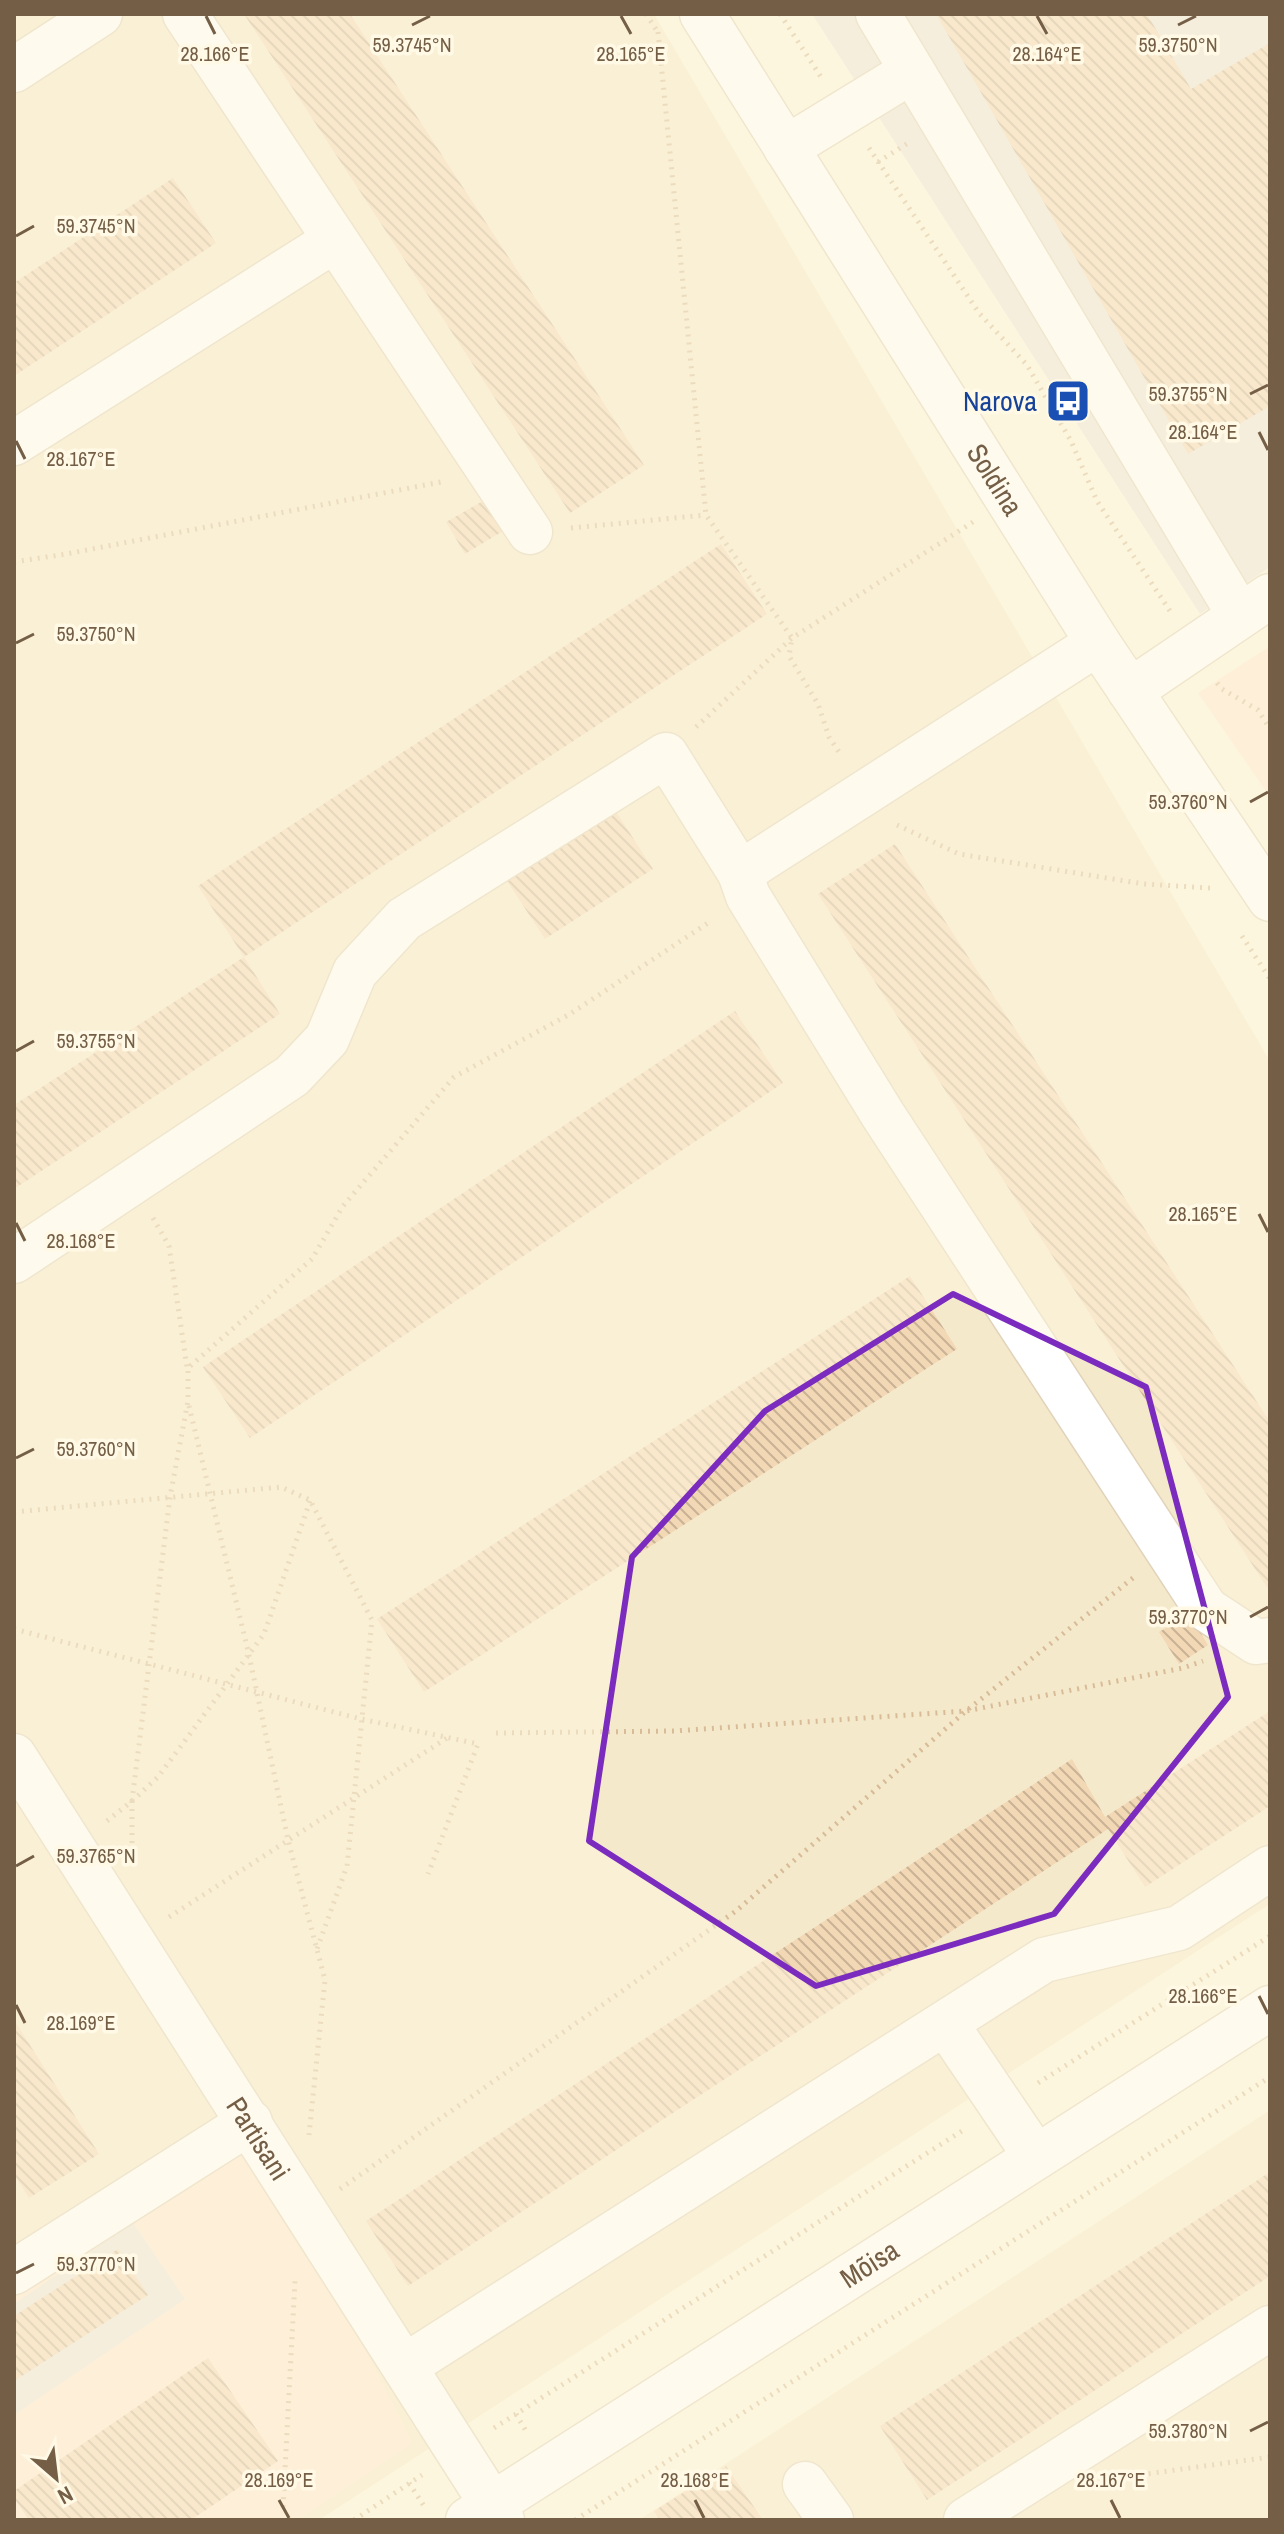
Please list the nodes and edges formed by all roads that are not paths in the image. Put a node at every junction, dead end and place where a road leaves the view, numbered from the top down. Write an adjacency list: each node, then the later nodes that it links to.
1 (100, 14): 5 (street)
2 (185, 14): 8 (street)
3 (702, 14): 7 (street, Soldina)
4 (878, 14): 6 (street)
5 (14, 70)
6 (912, 71): 7 (street); 11 (street)
7 (786, 148): 12 (street, Soldina)
8 (335, 240): 9 (street); 10 (street)
9 (14, 443)
10 (530, 532)
11 (1255, 606): 13 (street)
12 (1098, 643): 13 (street, Soldina); 14 (street)
13 (1130, 691): 15 (street, Soldina)
14 (744, 885): 16 (street); 17 (street)
15 (1270, 899)
16 (14, 1261)
17 (1263, 1641)
18 (14, 1756): 22 (street, Partisani)
19 (1270, 1868): 21 (street)
20 (1270, 2008): 23 (street, Mõisa)
21 (946, 2024): 23 (street); 26 (street)
22 (250, 2122): 24 (street); 26 (street, Partisani)
23 (1036, 2157): 28 (street, Mõisa)
24 (14, 2272)
25 (1270, 2328): 30 (street)
26 (405, 2366): 28 (street, Partisani)
27 (805, 2484): 29 (street)
28 (487, 2515)
29 (831, 2520)
30 (966, 2520)

